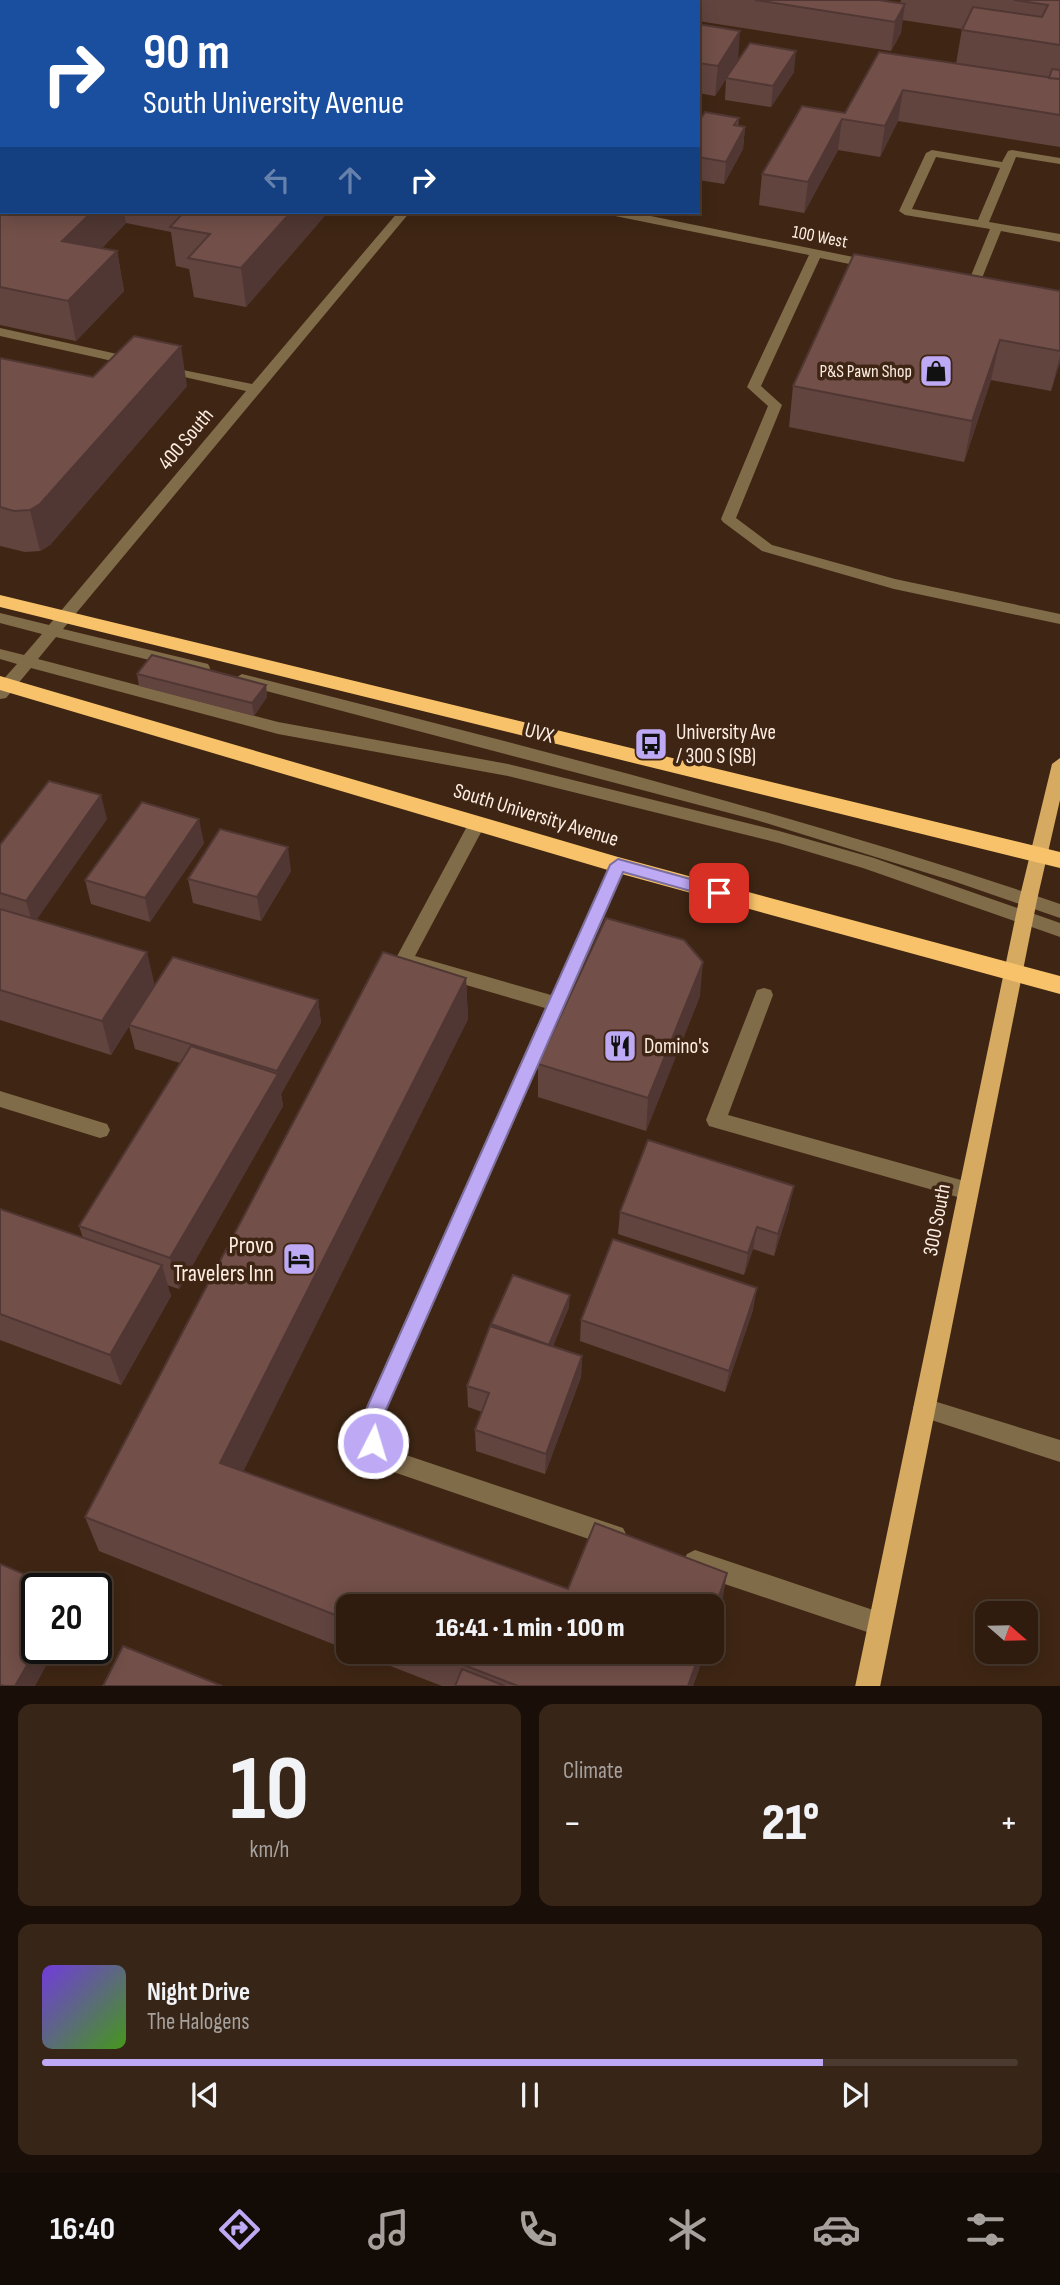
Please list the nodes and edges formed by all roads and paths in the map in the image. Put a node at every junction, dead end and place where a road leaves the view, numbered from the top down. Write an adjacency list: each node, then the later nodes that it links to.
1 (1060, 161): 2 (street)
2 (1006, 166): 5 (street); 5 (street)
3 (402, 214): 12 (street, 400 South)
4 (625, 214): 8 (street, 100 West)
5 (982, 224): 6 (street)
6 (997, 227): 7 (street); 10 (street)
7 (1060, 238)
8 (816, 254): 9 (street, 100 West); 15 (street)
9 (882, 266)
10 (973, 283)
11 (0, 332): 12 (street)
12 (255, 389): 16 (street, 400 South)
13 (0, 601): 16 (highway)
14 (0, 618): 16 (street, UVX)
15 (1060, 619)
16 (60, 624): 18 (street, 400 South); 22 (highway); 25 (street, UVX)
17 (0, 654): 18 (street, UVX)
18 (28, 662): 19 (street, 400 South); 25 (street, UVX)
19 (3, 687): 21 (highway, South University Avenue)
20 (1060, 764): 22 (main road, 300 South)
21 (477, 824): 24 (highway, South University Avenue); 31 (street)
22 (1038, 855): 23 (highway); 25 (main road, 300 South)
23 (1060, 860)
24 (618, 865): 28 (highway, South University Avenue); 31 (street)
25 (1026, 908): 26 (street, UVX); 27 (street, UVX); 28 (main road, 300 South)
26 (1060, 911)
27 (1060, 929)
28 (1013, 972): 29 (highway, South University Avenue); 34 (main road, 300 South)
29 (1060, 985)
30 (764, 995): 34 (street)
31 (555, 1004): 37 (street)
32 (0, 1099): 33 (street)
33 (100, 1130)
34 (968, 1191): 35 (main road, 300 South)
35 (924, 1408): 36 (street); 39 (main road, 300 South)
36 (1060, 1451)
37 (640, 1544)
38 (678, 1556): 39 (street)
39 (879, 1624): 40 (main road, 300 South)
40 (867, 1686)

